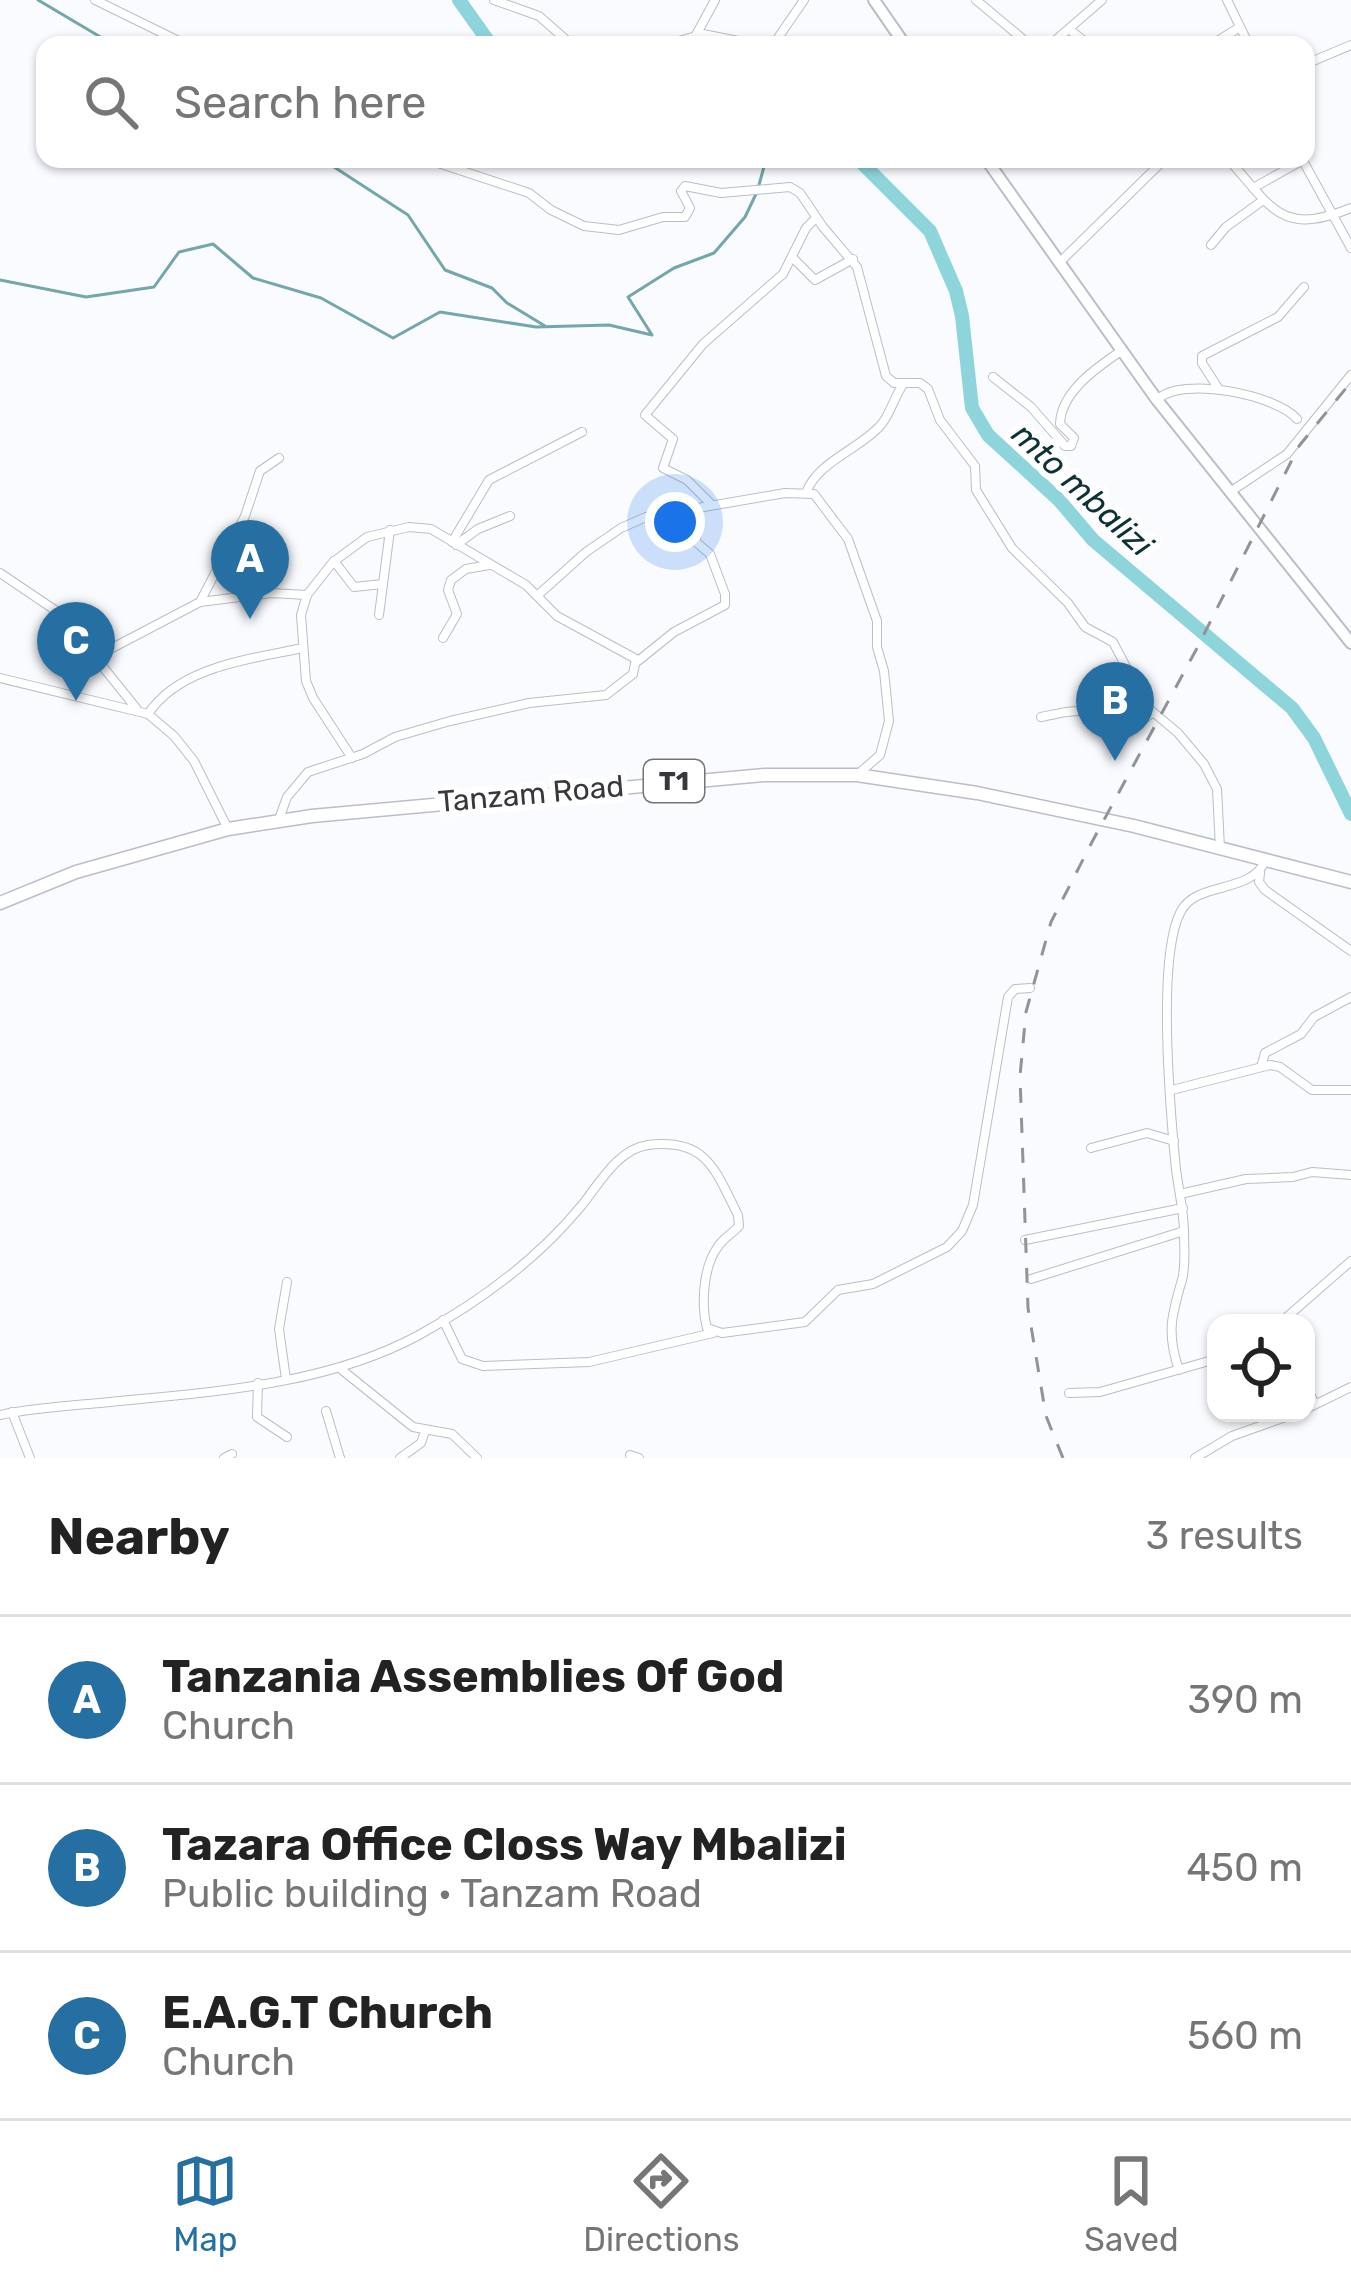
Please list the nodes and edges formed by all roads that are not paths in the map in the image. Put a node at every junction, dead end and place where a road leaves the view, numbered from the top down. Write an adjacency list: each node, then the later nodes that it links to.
1 (95, 0): 12 (street)
2 (494, 0): 13 (street)
3 (715, 0): 11 (street)
4 (804, 0): 16 (street)
5 (874, 0): 17 (main road)
6 (976, 0): 18 (street)
7 (1102, 0): 10 (street)
8 (1228, 0): 9 (street)
9 (1240, 27): 21 (street); 22 (street)
10 (1070, 30): 19 (street); 20 (street)
11 (696, 34): 14 (street); 15 (street)
12 (169, 36)
13 (562, 36)
14 (690, 36)
15 (725, 36)
16 (779, 36)
17 (899, 36)
18 (1019, 36)
19 (1062, 36)
20 (1078, 36)
21 (1226, 36)
22 (1244, 36)
23 (1351, 45): 24 (street)
24 (1315, 60)
25 (453, 168): 35 (street)
26 (992, 168): 40 (main road)
27 (1156, 168): 40 (street)
28 (1236, 168): 31 (street)
29 (1289, 168): 31 (street)
30 (1308, 168): 34 (street)
31 (1253, 188): 32 (street)
32 (1262, 201): 34 (street); 36 (street)
33 (1351, 208): 34 (street)
34 (1334, 215): 37 (street)
35 (816, 218): 38 (street); 39 (street)
36 (1211, 245)
37 (1351, 248)
38 (793, 258): 39 (street); 53 (street)
39 (853, 259): 45 (street)
40 (1059, 263): 42 (main road)
41 (1304, 287): 46 (street)
42 (1120, 351): 44 (street); 47 (main road)
43 (1351, 375): 51 (street)
44 (993, 376)
45 (904, 383): 52 (street); 73 (street)
46 (1218, 388): 47 (street); 48 (street)
47 (1156, 400): 51 (main road)
48 (1298, 419)
49 (581, 432): 57 (street)
50 (279, 458): 64 (street)
51 (1233, 490): 67 (main road)
52 (806, 493): 53 (street); 77 (street)
53 (711, 504): 54 (street)
54 (697, 507): 63 (street); 70 (street)
55 (510, 516): 57 (street)
56 (390, 530): 57 (street); 58 (street); 61 (street)
57 (454, 543): 59 (street)
58 (334, 561): 61 (street); 62 (street)
59 (490, 565): 63 (street); 66 (street)
60 (0, 573): 69 (street)
61 (383, 584): 65 (street)
62 (307, 595): 64 (street); 68 (street)
63 (538, 596): 70 (street)
64 (200, 602): 69 (street)
65 (379, 615)
66 (443, 638)
67 (1351, 643)
68 (303, 648): 74 (street); 76 (street)
69 (95, 657): 72 (street)
70 (638, 663): 76 (street)
71 (0, 678): 72 (street)
72 (137, 709): 74 (street)
73 (1152, 712): 75 (street); 80 (street)
74 (148, 714): 79 (street)
75 (1041, 717)
76 (352, 758): 78 (street)
77 (857, 776): 78 (highway, Tanzam Road / T1); 80 (highway, Tanzam Road / T1)
78 (278, 821): 79 (highway, Tanzam Road / T1)
79 (228, 829): 83 (highway, Tanzam Road / T1)
80 (1220, 848): 81 (highway, Tanzam Road / T1)
81 (1263, 865): 82 (highway, Tanzam Road / T1); 84 (street); 88 (street)
82 (1351, 882)
83 (0, 903)
84 (1351, 951)
85 (1030, 988): 102 (street)
86 (1351, 997): 87 (street)
87 (1261, 1067): 88 (street); 89 (street)
88 (1172, 1090): 90 (street)
89 (1351, 1090)
90 (1174, 1142): 91 (street); 93 (street)
91 (1090, 1148)
92 (1351, 1175): 93 (street)
93 (1180, 1194): 94 (street)
94 (1183, 1208): 95 (street); 96 (street)
95 (1184, 1232): 98 (street); 105 (street)
96 (1025, 1240)
97 (1351, 1261): 100 (street)
98 (1031, 1279)
99 (287, 1282): 106 (street)
100 (1290, 1314)
101 (443, 1320): 102 (street); 102 (street); 104 (street)
102 (715, 1333)
103 (1207, 1362): 105 (street)
104 (341, 1370): 106 (street); 115 (street)
105 (1179, 1370): 109 (street)
106 (286, 1378): 107 (street)
107 (258, 1383): 112 (street); 116 (street)
108 (1351, 1387): 110 (street)
109 (1070, 1393)
110 (1315, 1405)
111 (326, 1411): 118 (street)
112 (12, 1412): 113 (street); 117 (street)
113 (0, 1415)
114 (1272, 1422): 121 (street)
115 (425, 1431): 119 (street); 120 (street)
116 (286, 1437)
117 (30, 1458)
118 (340, 1458)
119 (400, 1458)
120 (477, 1458)
121 (1195, 1458)

